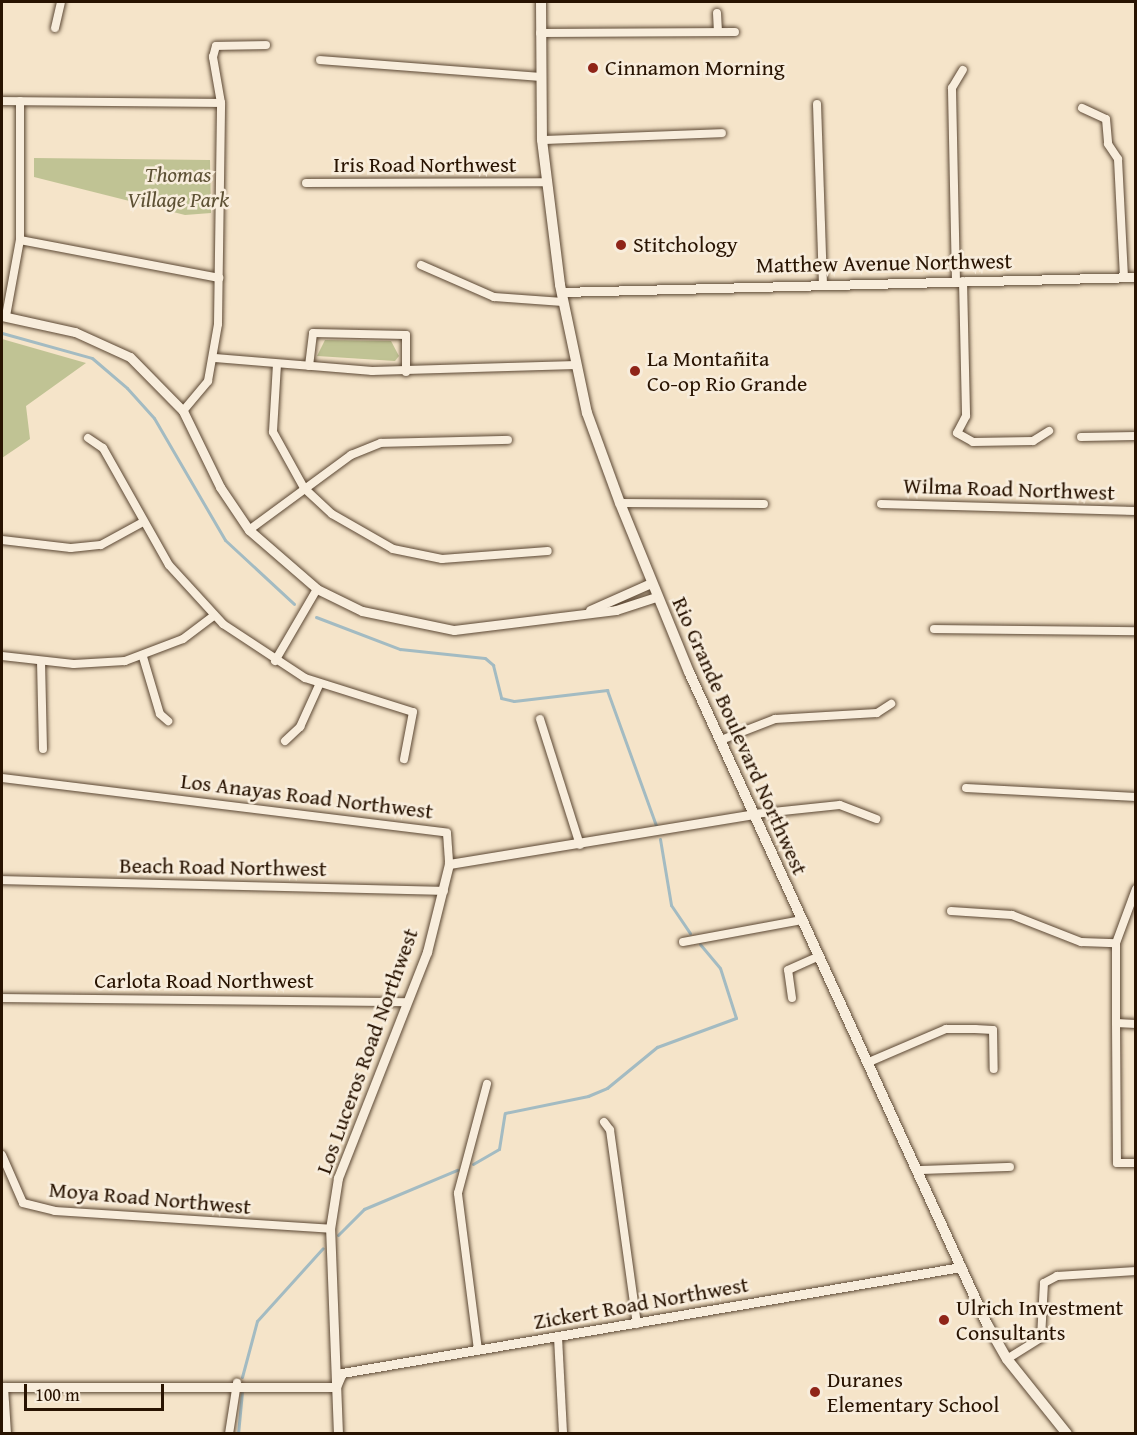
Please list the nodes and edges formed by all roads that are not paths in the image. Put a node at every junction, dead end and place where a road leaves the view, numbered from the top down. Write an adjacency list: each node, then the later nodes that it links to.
1 (61, 2): 4 (street)
2 (541, 2): 7 (main road, Rio Grande Boulevard Northwest)
3 (717, 13): 5 (street)
4 (55, 28)
5 (718, 32): 6 (street); 7 (street)
6 (735, 32)
7 (540, 33): 11 (main road, Rio Grande Boulevard Northwest)
8 (266, 45): 14 (street)
9 (320, 60): 11 (street)
10 (963, 70): 26 (street)
11 (540, 76): 18 (main road, Rio Grande Boulevard Northwest)
12 (2, 101): 13 (street)
13 (20, 101): 14 (street); 21 (street)
14 (221, 103): 25 (street)
15 (817, 104): 27 (street)
16 (1082, 108): 23 (street)
17 (722, 133): 18 (street)
18 (542, 140): 19 (main road, Rio Grande Boulevard Northwest)
19 (545, 182): 20 (street, Iris Road Northwest); 28 (main road, Rio Grande Boulevard Northwest)
20 (306, 183)
21 (20, 240): 25 (street); 29 (street)
22 (421, 266): 28 (street, Matthew Avenue Northwest)
23 (1124, 277): 24 (street, Matthew Avenue Northwest); 26 (street, Matthew Avenue Northwest)
24 (1136, 277)
25 (219, 278): 30 (street)
26 (960, 281): 27 (street, Matthew Avenue Northwest); 36 (street)
27 (823, 283): 28 (street, Matthew Avenue Northwest)
28 (562, 297): 32 (main road, Rio Grande Boulevard Northwest)
29 (4, 316): 35 (street)
30 (215, 358): 31 (street); 35 (street)
31 (277, 364): 33 (street); 41 (street)
32 (576, 365): 34 (street); 42 (main road, Rio Grande Boulevard Northwest)
33 (309, 366): 34 (street); 34 (street)
34 (406, 372)
35 (183, 411): 47 (street)
36 (1049, 431)
37 (1136, 436): 38 (street)
38 (1081, 437)
39 (88, 438): 46 (street)
40 (508, 440): 41 (street)
41 (304, 488): 47 (street); 49 (street)
42 (620, 503): 43 (street); 50 (main road, Rio Grande Boulevard Northwest)
43 (764, 504)
44 (881, 504): 45 (street, Wilma Road Northwest)
45 (1136, 511)
46 (143, 522): 48 (street); 54 (street)
47 (249, 530): 51 (street)
48 (2, 540)
49 (548, 551)
50 (651, 584): 52 (main road, Rio Grande Boulevard Northwest); 53 (street)
51 (317, 589): 53 (street); 60 (street)
52 (657, 597): 53 (street); 65 (main road, Rio Grande Boulevard Northwest)
53 (588, 612)
54 (214, 616): 58 (street); 60 (street)
55 (934, 630): 56 (street)
56 (1136, 631)
57 (2, 656): 59 (street)
58 (143, 657): 59 (street); 64 (street)
59 (41, 661): 67 (street)
60 (275, 661): 61 (street)
61 (320, 683): 66 (street); 68 (street)
62 (891, 704): 65 (street)
63 (540, 719): 74 (street)
64 (168, 721)
65 (721, 740): 72 (main road, Rio Grande Boulevard Northwest)
66 (285, 741)
67 (43, 749)
68 (404, 759)
69 (2, 778): 75 (street, Los Anayas Road Northwest)
70 (966, 788): 71 (street)
71 (1136, 797)
72 (754, 814): 73 (street); 74 (street); 80 (main road, Rio Grande Boulevard Northwest)
73 (876, 819)
74 (579, 845): 75 (street)
75 (449, 864): 78 (street, Los Luceros Road Northwest)
76 (2, 880): 78 (street, Beach Road Northwest)
77 (1136, 889): 82 (street)
78 (444, 891): 86 (street, Los Luceros Road Northwest)
79 (951, 911): 82 (street)
80 (802, 920): 81 (street); 83 (main road, Rio Grande Boulevard Northwest)
81 (683, 942)
82 (1116, 943): 87 (street)
83 (819, 956): 85 (street); 89 (main road, Rio Grande Boulevard Northwest)
84 (2, 998): 86 (street, Carlota Road Northwest)
85 (792, 998)
86 (407, 1002): 97 (street, Los Luceros Road Northwest)
87 (1116, 1023): 88 (street); 94 (street)
88 (1136, 1024)
89 (869, 1062): 90 (street); 96 (main road, Rio Grande Boulevard Northwest)
90 (994, 1069)
91 (487, 1084): 102 (street)
92 (604, 1122): 100 (street)
93 (2, 1155): 97 (street, Moya Road Northwest)
94 (1136, 1163)
95 (1010, 1167): 96 (street)
96 (918, 1170): 98 (main road, Rio Grande Boulevard Northwest)
97 (330, 1229): 106 (street, Los Luceros Road Northwest)
98 (961, 1267): 100 (street, Zickert Road Northwest); 103 (main road, Rio Grande Boulevard Northwest)
99 (1136, 1271): 103 (street)
100 (637, 1324): 101 (street, Zickert Road Northwest)
101 (558, 1337): 102 (street, Zickert Road Northwest); 110 (street)
102 (478, 1350): 106 (street, Zickert Road Northwest)
103 (1007, 1359): 111 (main road, Rio Grande Boulevard Northwest)
104 (237, 1383): 105 (street); 106 (street); 108 (street)
105 (3, 1387): 107 (street)
106 (336, 1387): 109 (street, Los Luceros Road Northwest)
107 (7, 1434)
108 (229, 1434)
109 (338, 1434)
110 (563, 1434)
111 (1067, 1434)

